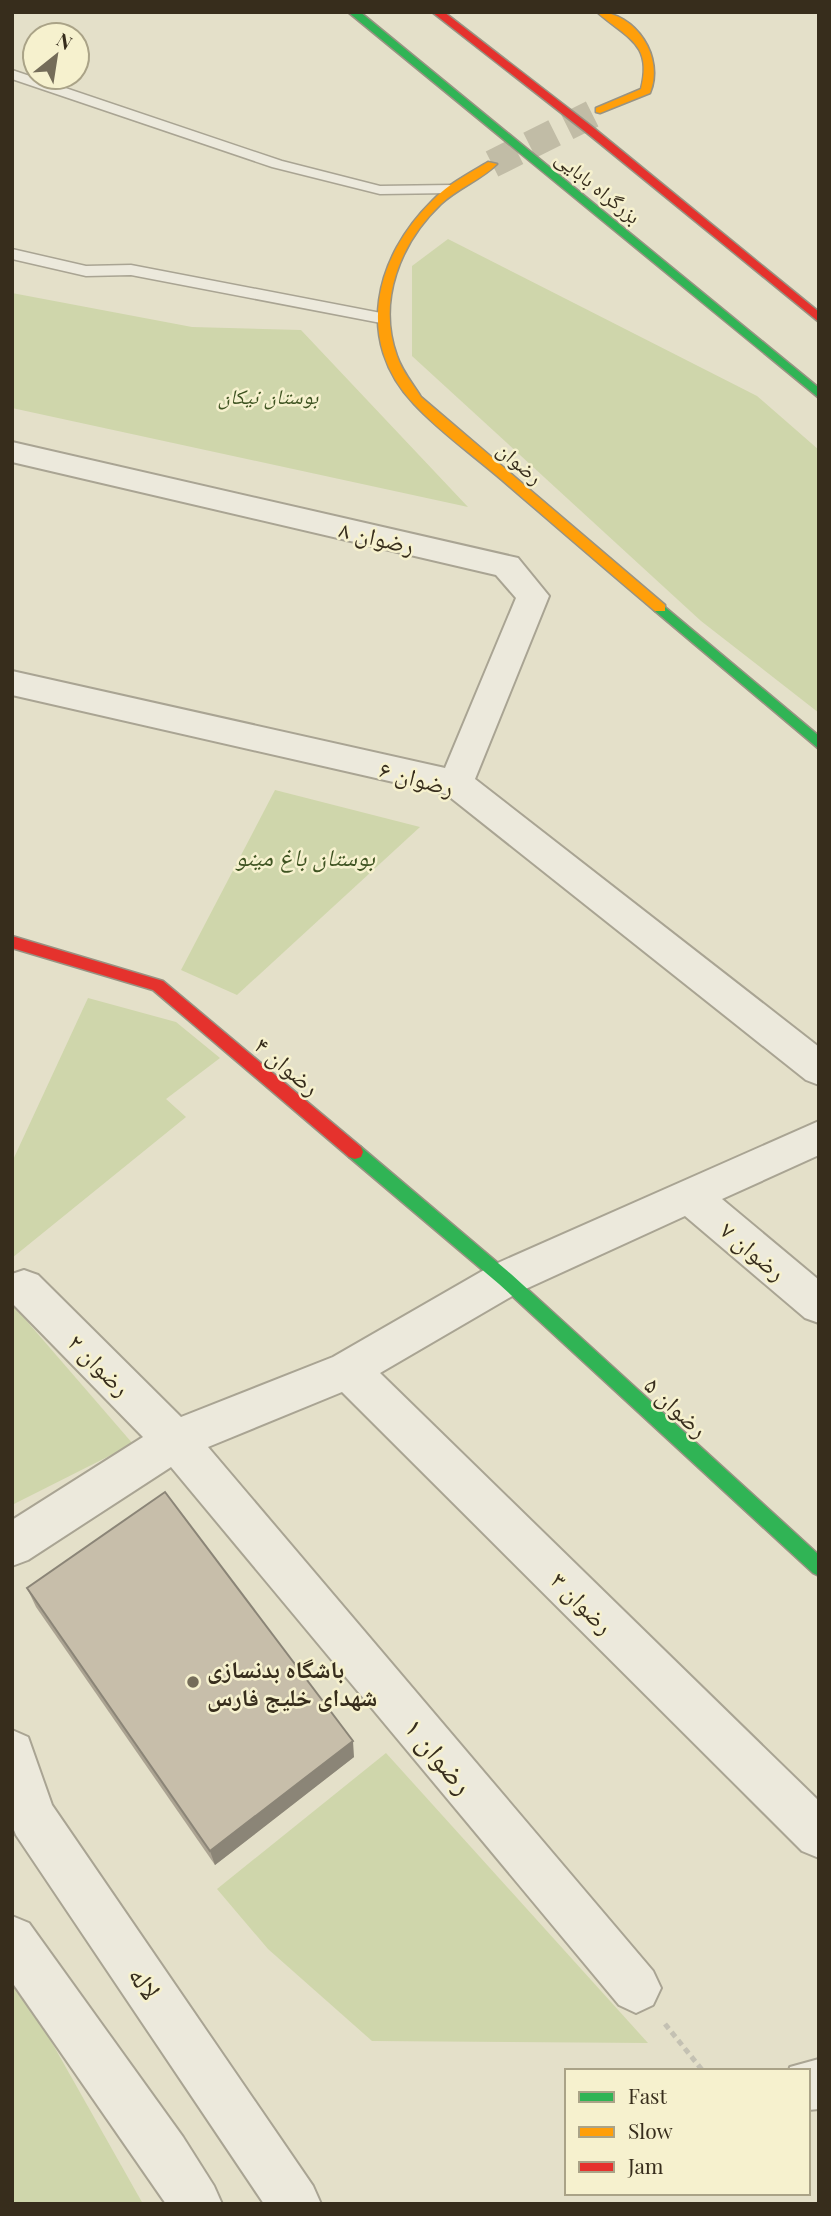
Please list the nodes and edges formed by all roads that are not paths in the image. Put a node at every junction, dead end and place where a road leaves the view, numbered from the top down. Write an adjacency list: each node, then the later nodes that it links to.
1 (353, 12): 11 (main road, بزرگراه بابایی)
2 (437, 12): 10 (main road, بزرگراه بابایی)
3 (602, 12): 5 (main road)
4 (12, 74): 7 (lane)
5 (600, 110)
6 (492, 164): 7 (main road, رضوان)
7 (452, 189): 9 (main road, رضوان)
8 (12, 254): 9 (lane)
9 (381, 318): 14 (main road, رضوان)
10 (819, 318)
11 (819, 394)
12 (12, 452): 15 (street, رضوان ۸)
13 (12, 683): 15 (street, رضوان ۶)
14 (819, 744)
15 (456, 783): 17 (street, رضوان ۶)
16 (12, 942): 20 (main road, رضوان ۴)
17 (819, 1069)
18 (819, 1138): 19 (street)
19 (690, 1196): 20 (street); 22 (street, رضوان ۷)
20 (505, 1279): 23 (street); 26 (main road, رضوان ۵)
21 (24, 1288): 24 (street, رضوان ۲)
22 (819, 1305)
23 (348, 1370): 24 (street); 28 (street, رضوان ۳)
24 (175, 1440): 25 (street); 30 (street, رضوان ۱)
25 (12, 1545)
26 (819, 1567)
27 (12, 1753): 32 (street, لاله)
28 (819, 1834)
29 (12, 1940): 31 (street)
30 (636, 1988)
31 (196, 2204)
32 (295, 2204)

